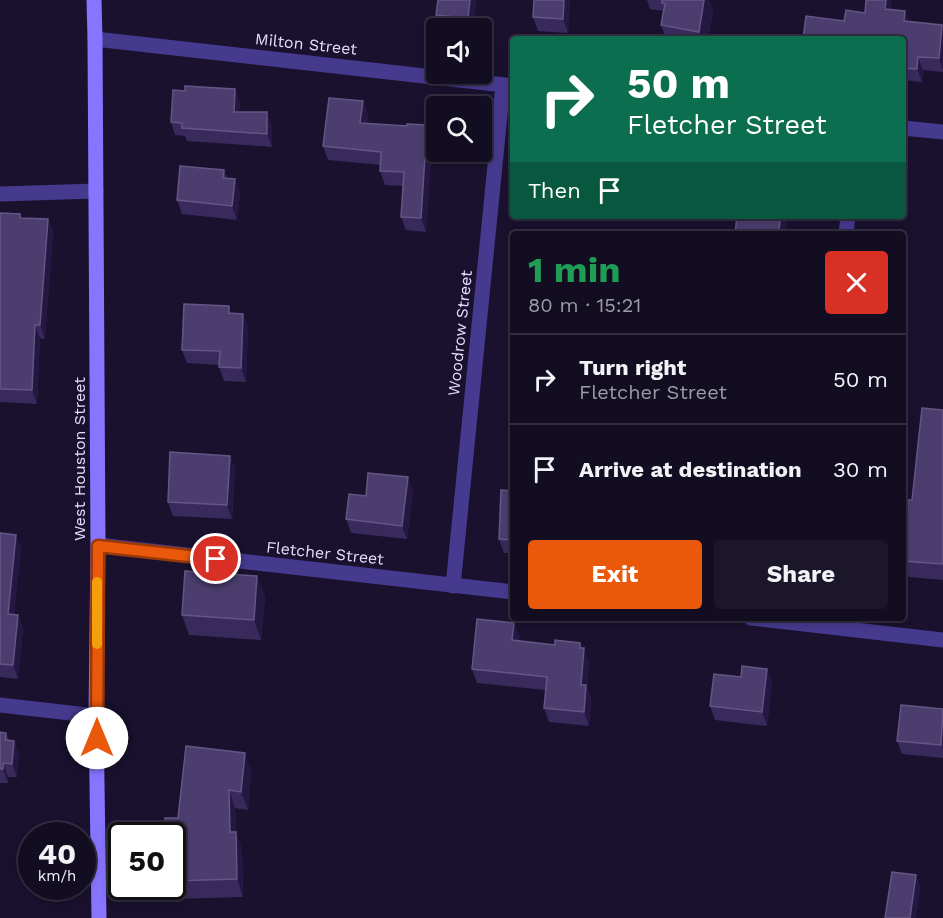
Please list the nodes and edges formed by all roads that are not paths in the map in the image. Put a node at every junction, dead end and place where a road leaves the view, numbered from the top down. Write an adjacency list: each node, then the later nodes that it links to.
1 (94, 0): 2 (main road, West Houston Street)
2 (95, 39): 3 (street, Milton Street); 6 (main road, West Houston Street)
3 (508, 85): 9 (street, Woodrow Street)
4 (906, 128): 5 (street)
5 (943, 132)
6 (96, 191): 7 (street); 8 (main road, West Houston Street)
7 (0, 194)
8 (98, 546): 9 (street, Fletcher Street); 14 (main road, West Houston Street)
9 (453, 586): 10 (street, Fletcher Street)
10 (510, 592)
11 (804, 621): 12 (street)
12 (943, 640)
13 (0, 705): 14 (street)
14 (96, 716): 15 (main road, West Houston Street)
15 (99, 918)

